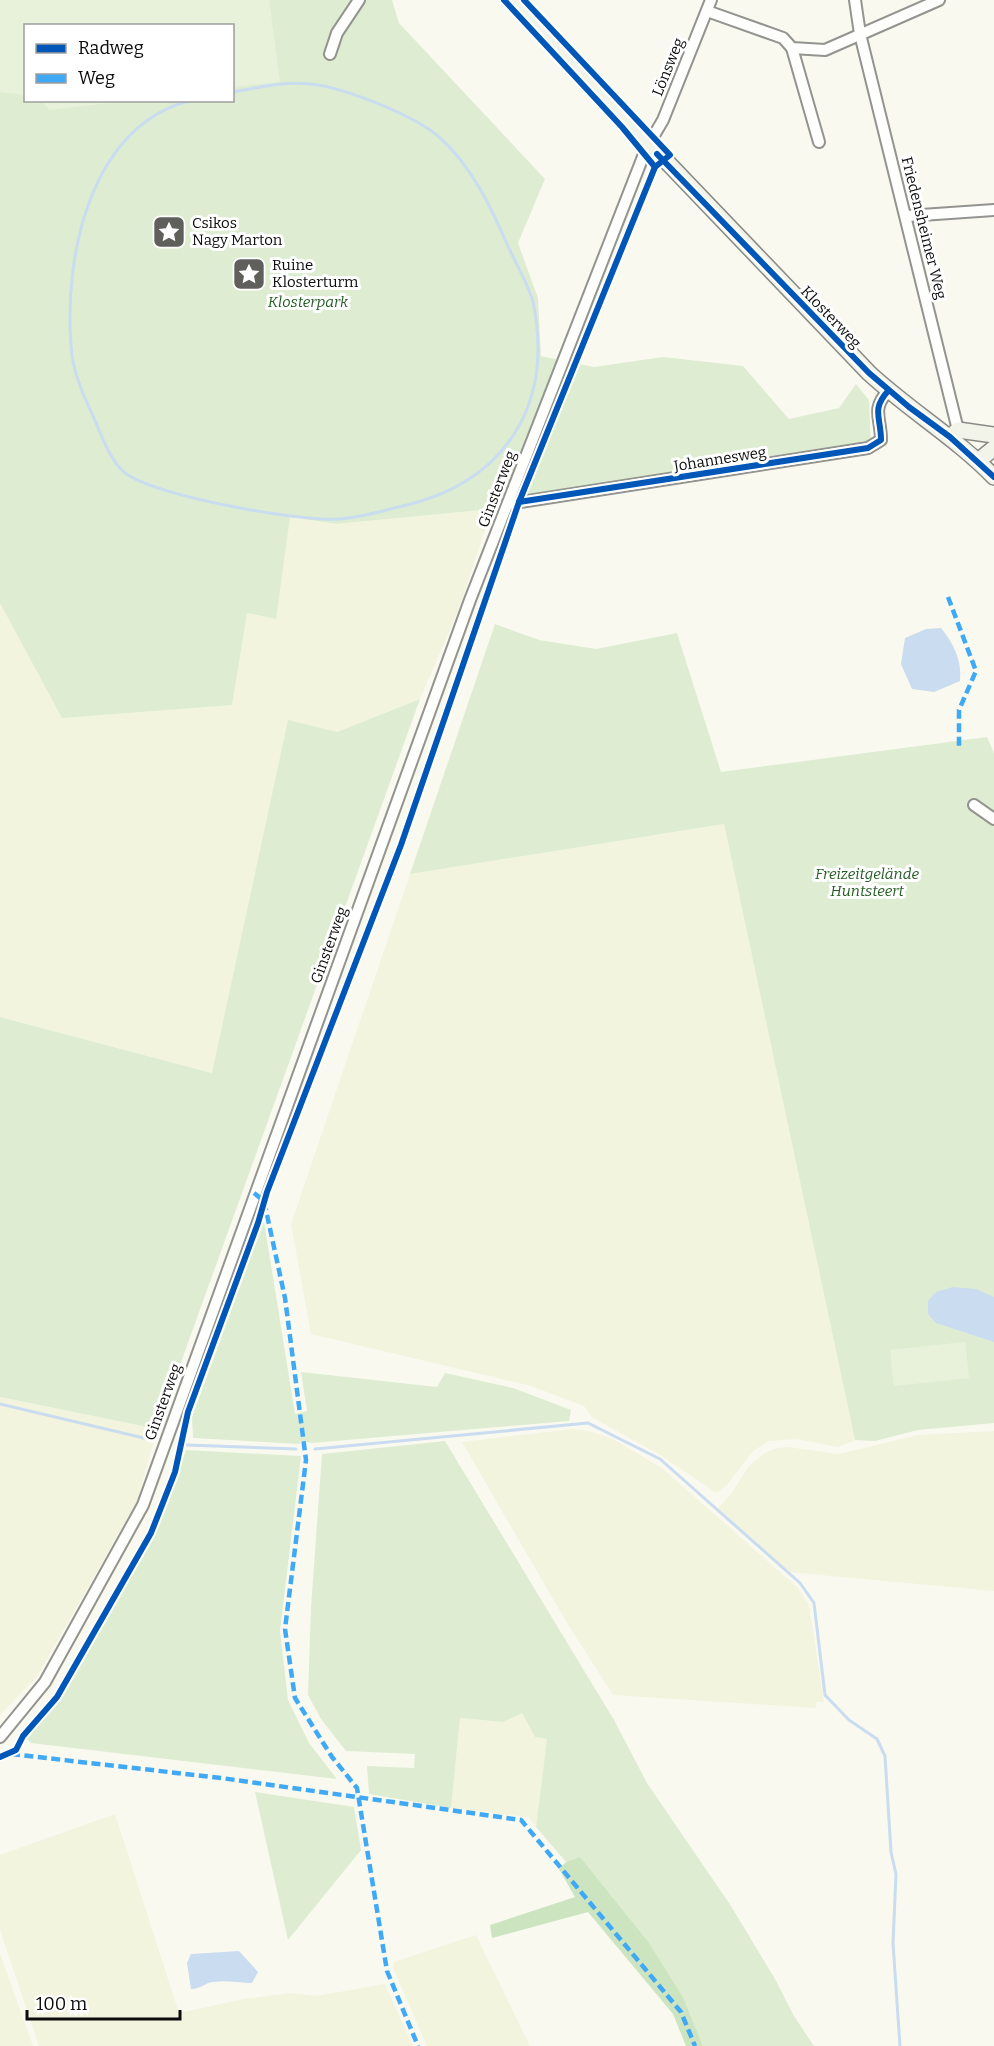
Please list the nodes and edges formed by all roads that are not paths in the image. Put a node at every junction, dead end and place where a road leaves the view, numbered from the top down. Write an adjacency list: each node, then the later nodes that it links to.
1 (359, 0): 9 (street)
2 (512, 0): 11 (street, Klosterweg)
3 (711, 0): 6 (street, Lönsweg)
4 (855, 0): 7 (street, Friedensheimer Weg)
5 (939, 0): 7 (street)
6 (707, 12): 8 (street); 11 (street, Lönsweg)
7 (861, 34): 8 (street); 13 (street, Friedensheimer Weg)
8 (792, 48): 10 (street)
9 (330, 54)
10 (819, 142)
11 (648, 144): 14 (street, Klosterweg); 20 (street, Ginsterweg)
12 (994, 210): 13 (street)
13 (907, 216): 15 (street, Friedensheimer Weg)
14 (888, 391): 15 (street, Klosterweg); 20 (street, Johannesweg)
15 (954, 433): 16 (street); 18 (street, Klosterweg)
16 (994, 435)
17 (994, 448): 18 (street)
18 (978, 461): 19 (street, Klosterweg)
19 (993, 475)
20 (508, 504): 23 (street, Ginsterweg)
21 (974, 805): 22 (street)
22 (994, 819)
23 (0, 1737)

